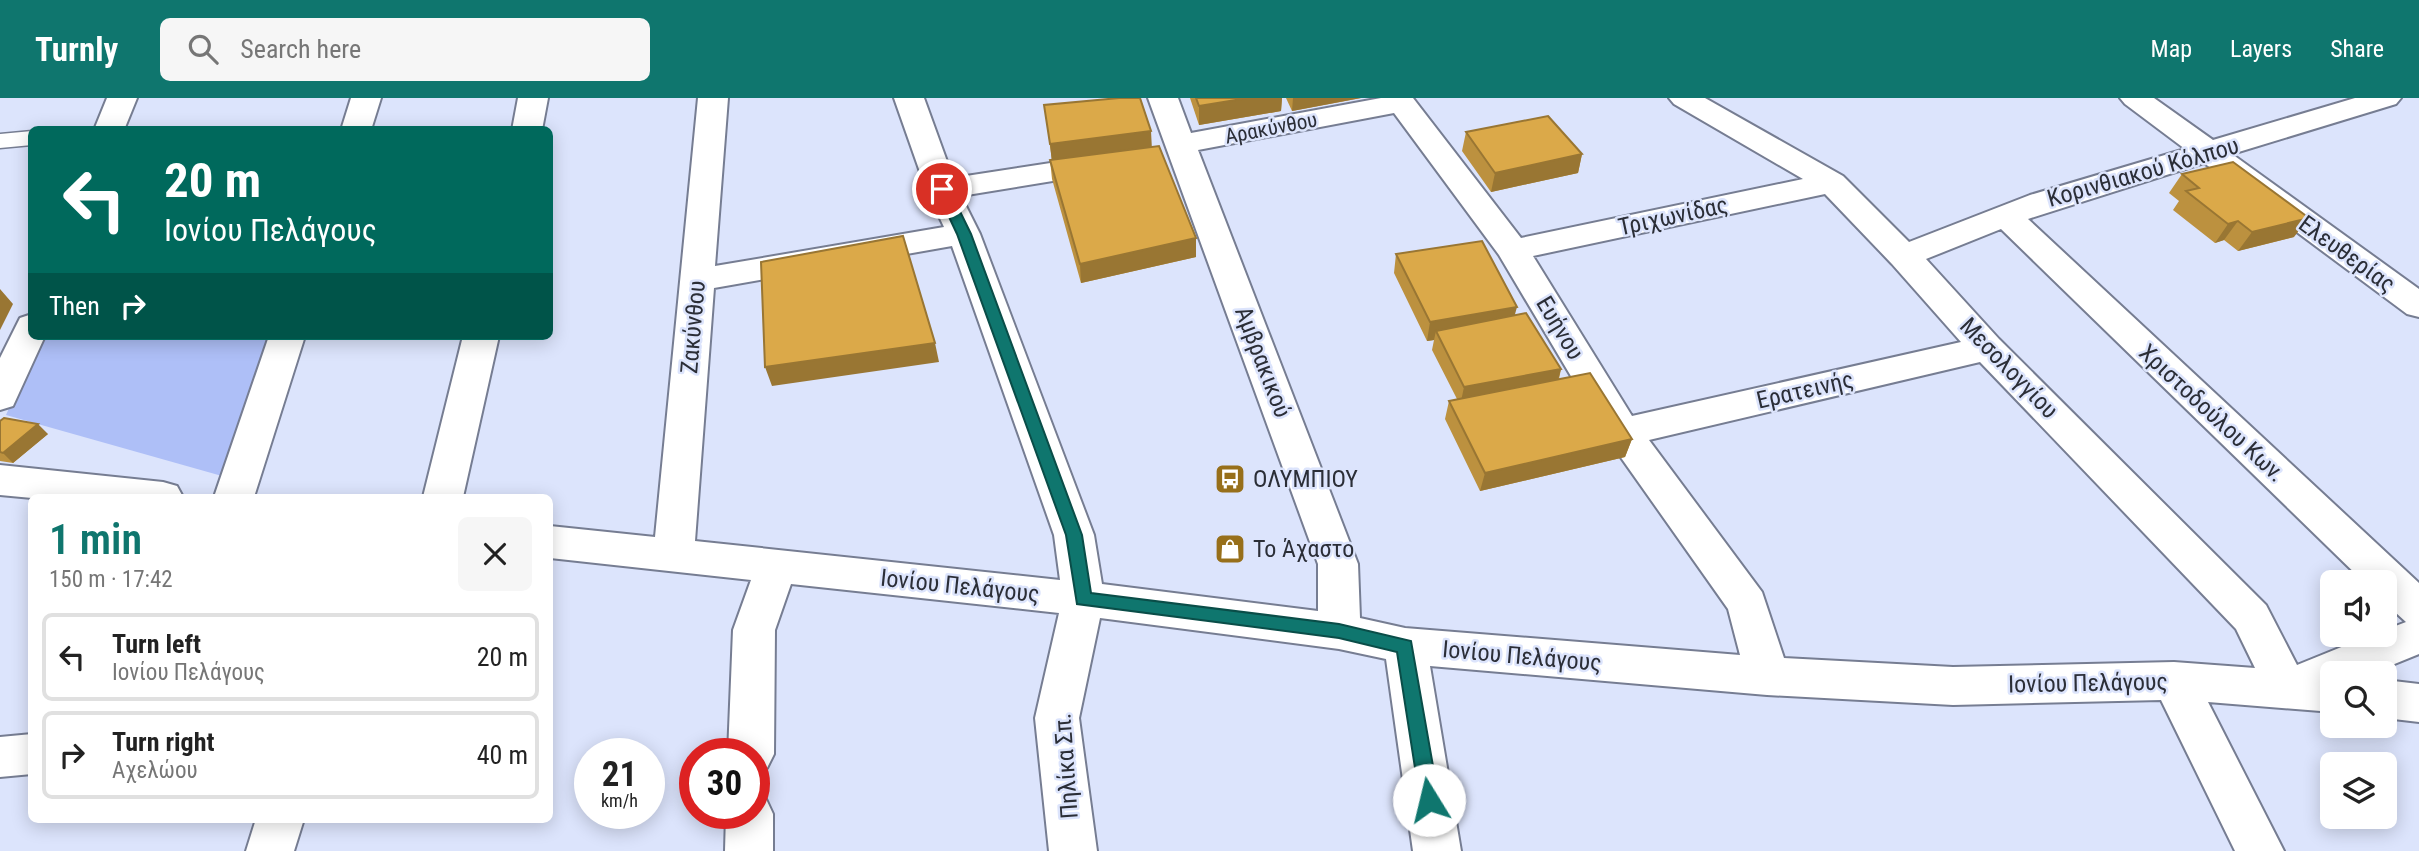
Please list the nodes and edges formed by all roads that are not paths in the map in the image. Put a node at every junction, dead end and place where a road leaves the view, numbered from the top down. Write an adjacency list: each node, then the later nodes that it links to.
1 (122, 98): 11 (street)
2 (366, 98): 12 (street)
3 (533, 98): 13 (street)
4 (713, 98): 24 (street, Ζακύνθου)
5 (909, 98): 19 (street)
6 (1163, 98): 16 (street, Αμβρακικού)
7 (1684, 98): 18 (street, Μεσολογγίου)
8 (2135, 98): 17 (street, Ελευθερίας)
9 (2386, 98): 17 (street, Κορινθιακού Κόλπου)
10 (1399, 101): 16 (street, Αρακύνθου); 22 (street, Ευήνου)
11 (111, 126)
12 (357, 126)
13 (528, 126)
14 (28, 138): 15 (lane)
15 (0, 141)
16 (1163, 153): 19 (street, Αρακύνθου); 41 (street, Αμβρακικού)
17 (2208, 153): 20 (street, Κορινθιακού Κόλπου); 25 (street, Ελευθερίας)
18 (1832, 183): 22 (street, Τριχωνίδας); 23 (street, Μεσολογγίου)
19 (942, 189): 21 (street)
20 (2006, 216): 23 (street, Κορινθιακού Κόλπου); 40 (street, Χριστοδούλου Κων.)
21 (964, 234): 24 (street); 39 (street)
22 (1513, 250): 31 (street, Ευήνου)
23 (1904, 256): 29 (street, Μεσολογγίου)
24 (697, 280): 37 (street, Ζακύνθου)
25 (2419, 306)
26 (28, 335): 30 (street)
27 (286, 340): 34 (street)
28 (480, 340): 35 (street)
29 (1987, 348): 31 (street, Ερατεινής); 46 (street, Μεσολογγίου)
30 (0, 397)
31 (1623, 432): 44 (street, Ευήνου)
32 (0, 480): 33 (street)
33 (134, 494)
34 (235, 494)
35 (444, 494)
36 (553, 542): 37 (street, Ιονίου Πελάγους)
37 (674, 555): 38 (street, Ιονίου Πελάγους)
38 (776, 568): 39 (street, Ιονίου Πελάγους); 50 (street)
39 (1083, 599): 41 (street, Ιονίου Πελάγους); 57 (street, Πηλίκα Σπ.)
40 (2419, 609)
41 (1339, 631): 43 (street, Ιονίου Πελάγους)
42 (2419, 635): 46 (street)
43 (1405, 646): 44 (street, Ιονίου Πελάγους); 58 (street)
44 (1767, 676): 45 (street, Ιονίου Πελάγους)
45 (2174, 681): 46 (street, Ιονίου Πελάγους); 59 (street)
46 (2287, 688): 47 (street, Ιονίου Πελάγους)
47 (2320, 692)
48 (2397, 700): 49 (street)
49 (2419, 703)
50 (751, 738)
51 (28, 754): 52 (street)
52 (0, 757)
53 (279, 823): 55 (street)
54 (750, 829): 56 (street)
55 (270, 851)
56 (749, 851)
57 (1073, 851)
58 (1437, 851)
59 (2260, 851)

